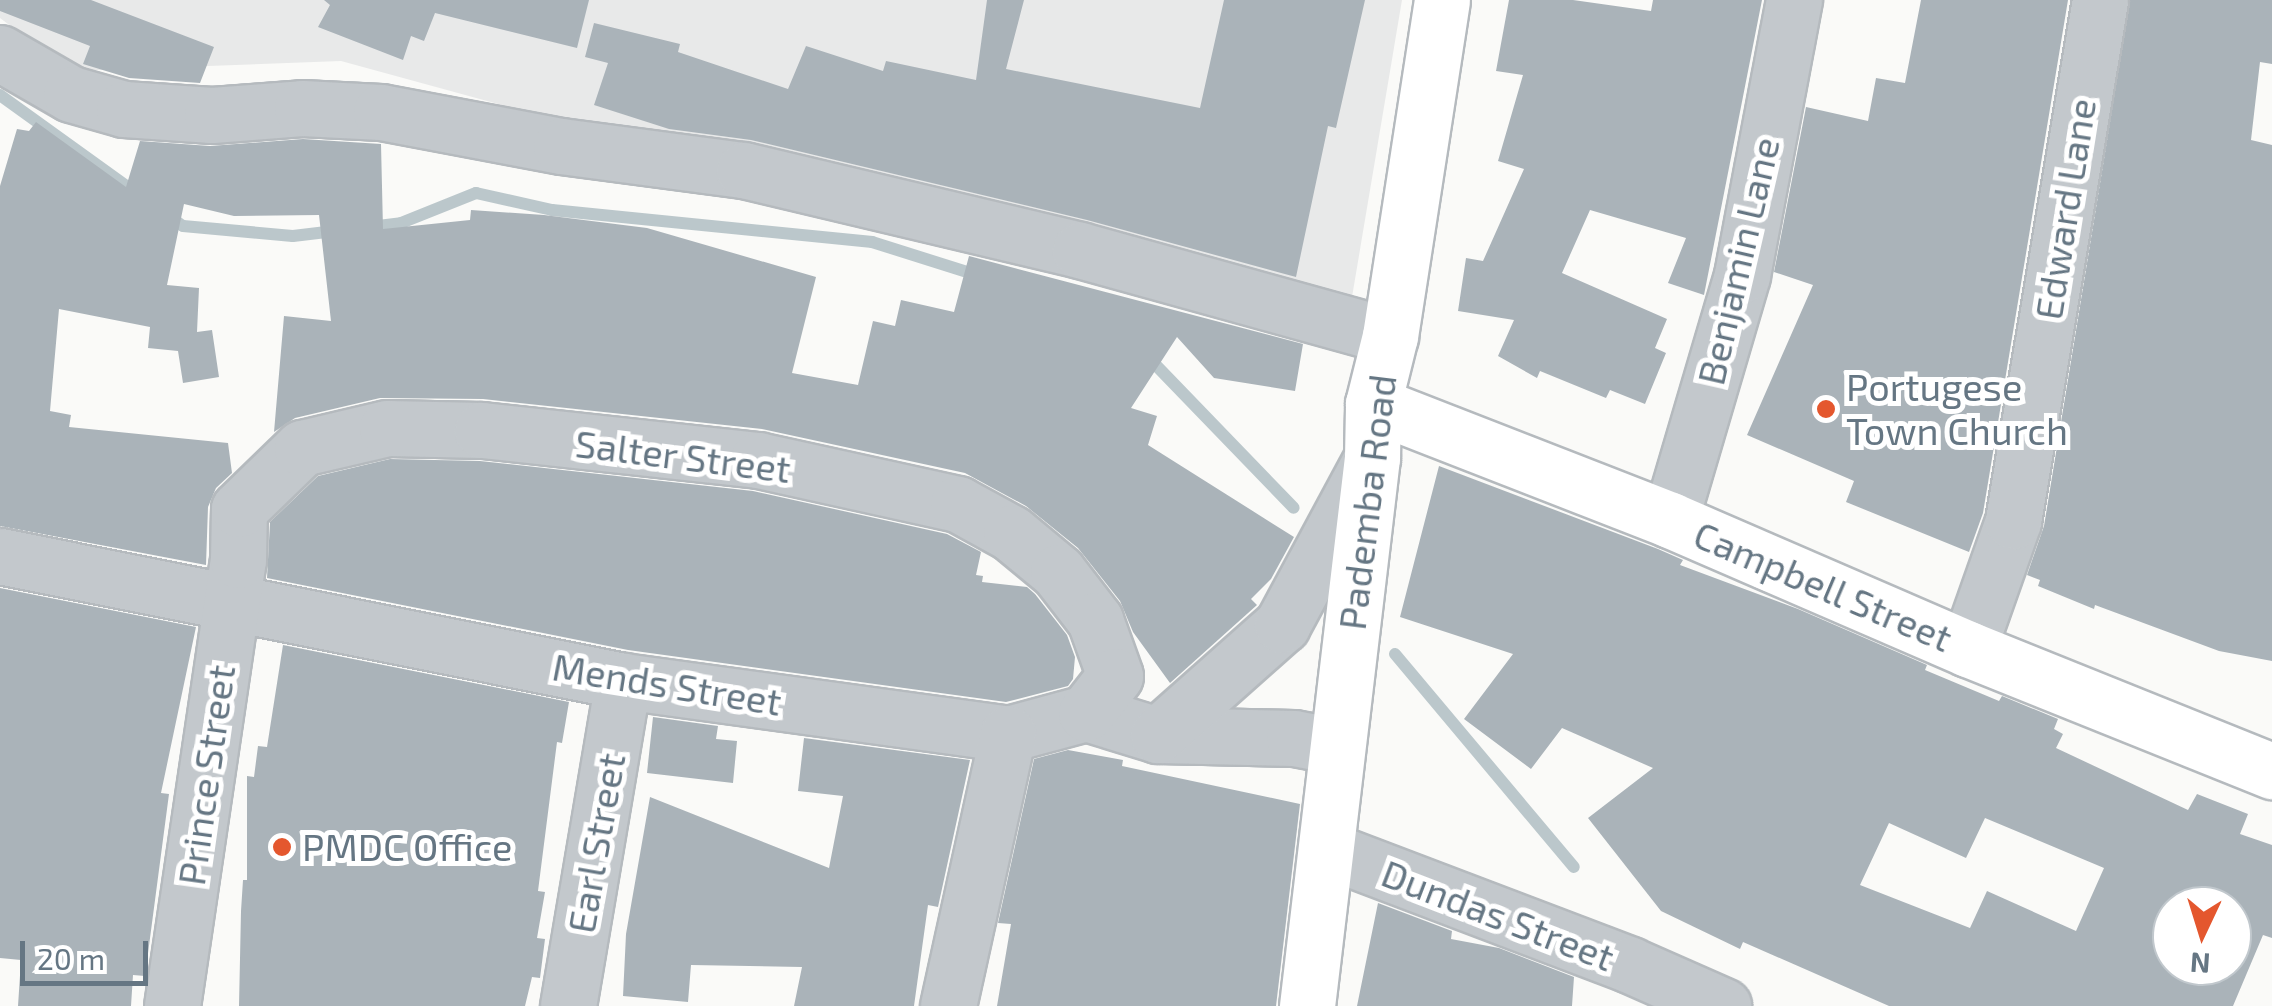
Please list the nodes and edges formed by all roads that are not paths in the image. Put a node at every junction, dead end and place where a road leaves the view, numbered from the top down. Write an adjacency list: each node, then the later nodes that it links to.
1 (1442, 0): 5 (main road, Pademba Road)
2 (1794, 0): 8 (street, Benjamin Lane)
3 (2100, 0): 11 (street, Edward Lane)
4 (0, 53): 5 (street)
5 (1390, 336): 6 (main road, Pademba Road)
6 (1372, 404): 7 (main road, Pademba Road); 8 (main road, Campbell Street)
7 (1372, 458): 15 (street); 16 (main road, Pademba Road)
8 (1670, 520): 11 (main road, Campbell Street)
9 (0, 556): 10 (street, Mends Street)
10 (231, 603): 12 (street, Mends Street); 13 (street, Salter Street); 19 (street, Prince Street)
11 (1968, 648): 17 (main road, Campbell Street)
12 (623, 681): 14 (street, Mends Street); 20 (street, Earl Street)
13 (1086, 713): 14 (street, Mends Street); 15 (street)
14 (1008, 734): 21 (street)
15 (1158, 735): 16 (street)
16 (1336, 746): 18 (main road, Pademba Road)
17 (2272, 771)
18 (1328, 850): 22 (main road, Pademba Road); 23 (street, Dundas Street)
19 (172, 1006)
20 (568, 1006)
21 (948, 1006)
22 (1308, 1006)
23 (1723, 1006)

